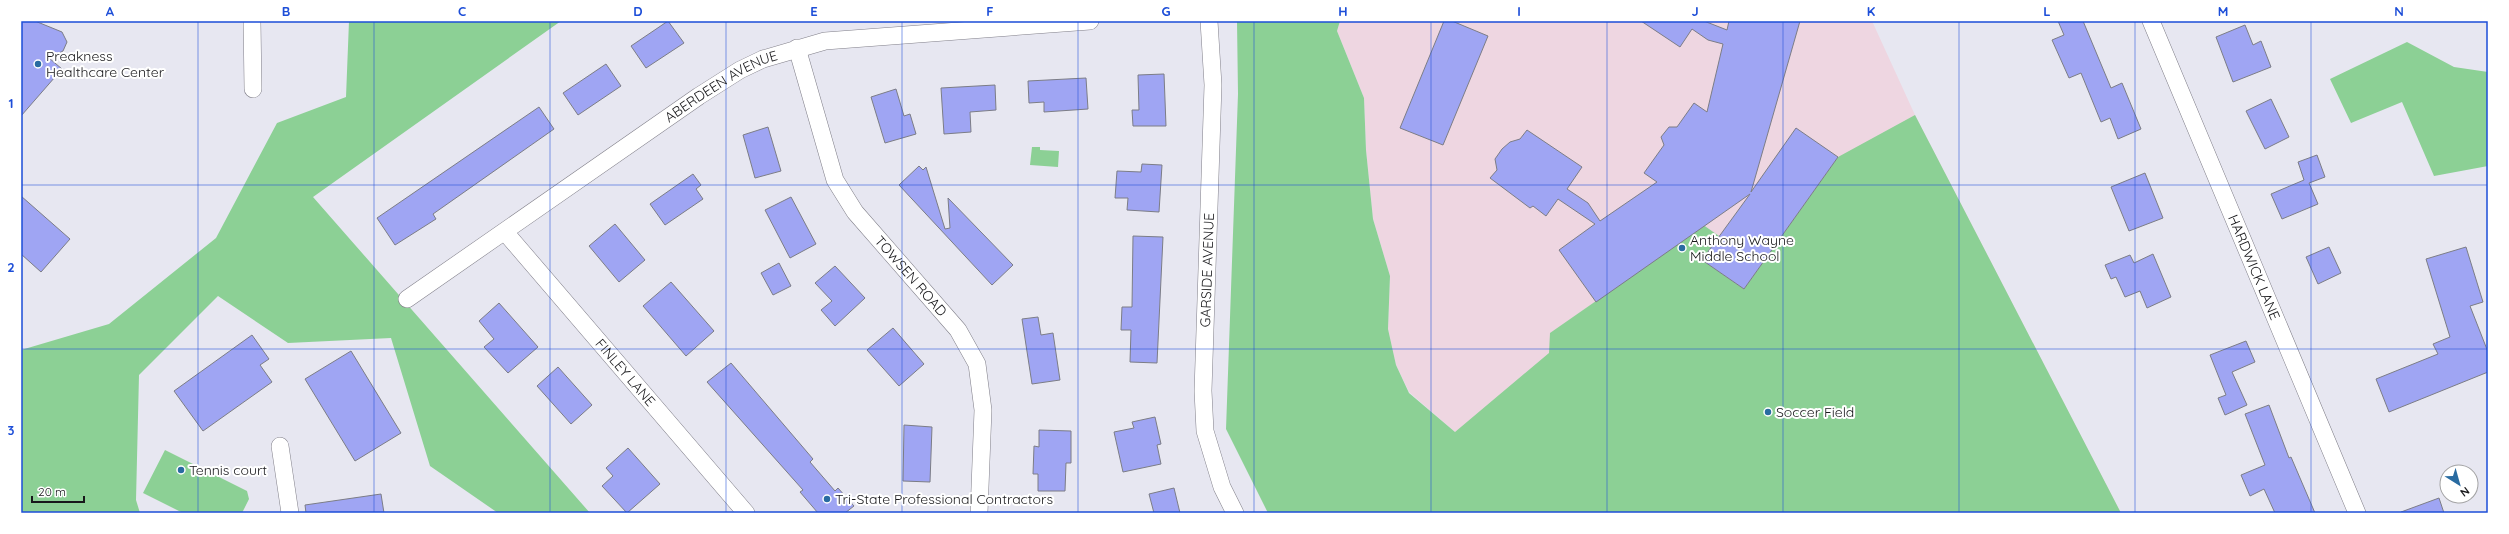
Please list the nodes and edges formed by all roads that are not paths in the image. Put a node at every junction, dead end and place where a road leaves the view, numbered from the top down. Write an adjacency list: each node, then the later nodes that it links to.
1 (252, 21): 7 (street)
2 (1090, 21): 5 (street, ABERDEEN AVENUE)
3 (1209, 21): 14 (street, GARSIDE AVENUE)
4 (2151, 21): 15 (street, HARDWICK LANE)
5 (975, 25): 6 (street, ABERDEEN AVENUE)
6 (797, 48): 8 (street, ABERDEEN AVENUE); 13 (street, TOWSEN ROAD)
7 (253, 89)
8 (504, 232): 9 (street, ABERDEEN AVENUE); 12 (street, FINLEY LANE)
9 (407, 299)
10 (280, 446): 11 (street)
11 (290, 513)
12 (746, 513)
13 (979, 513)
14 (1235, 513)
15 (2358, 513)

